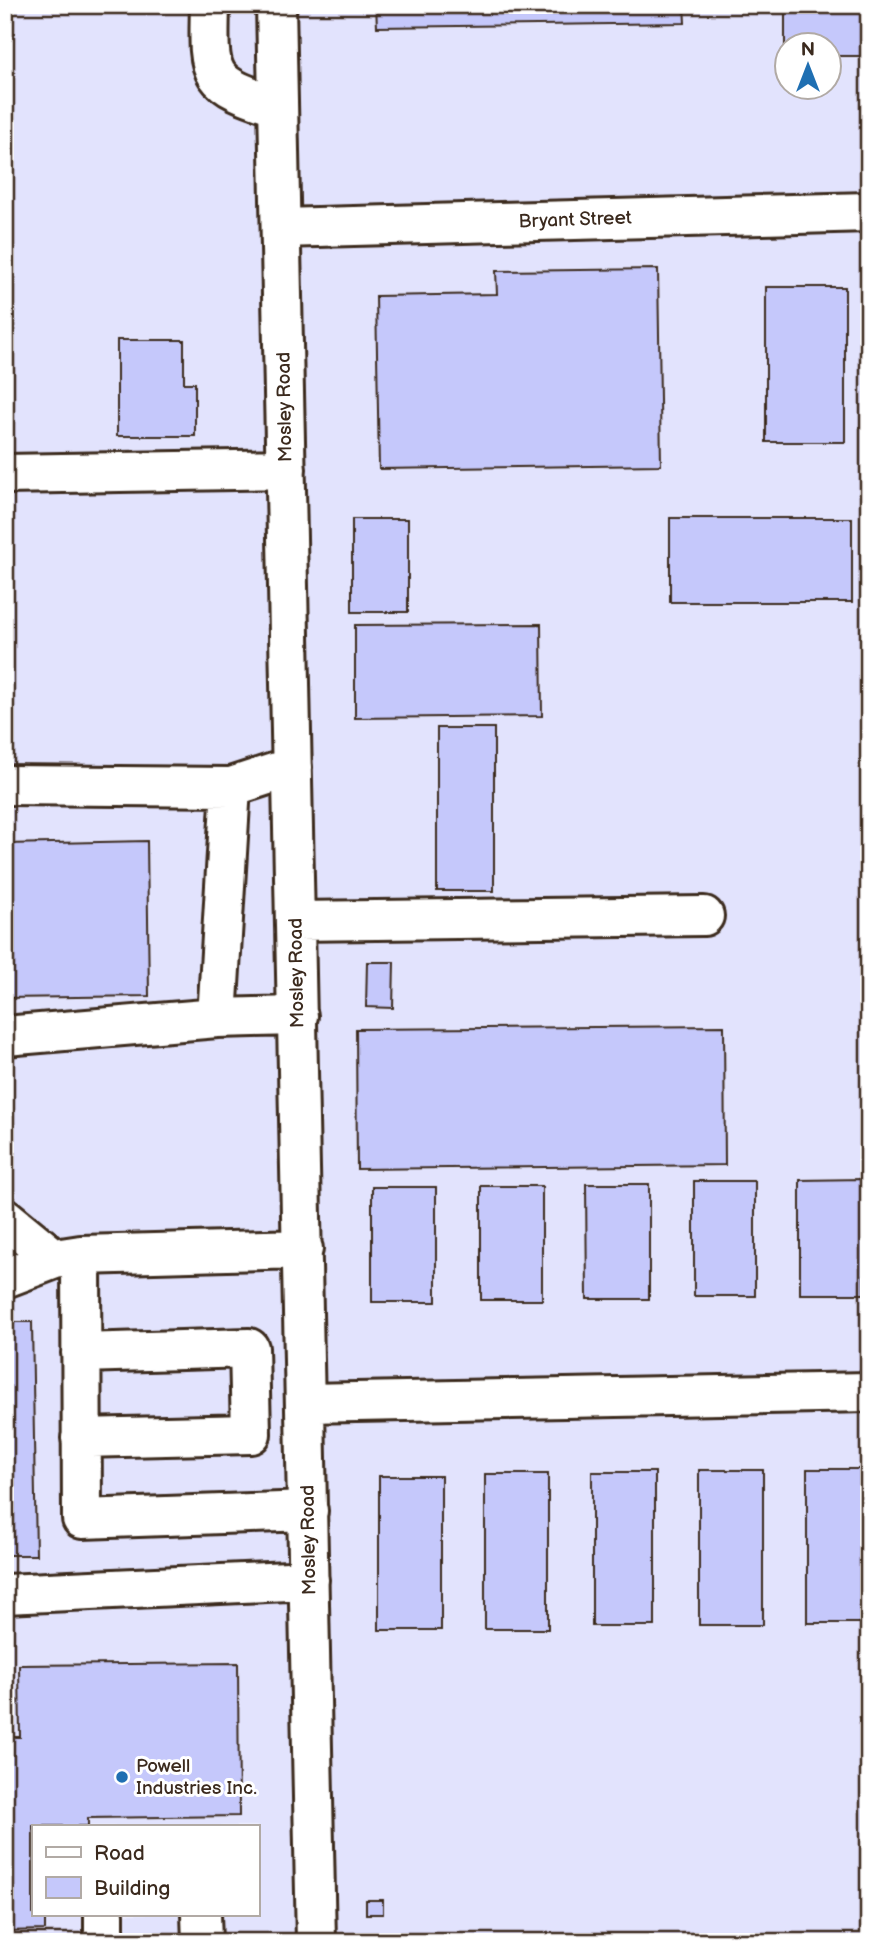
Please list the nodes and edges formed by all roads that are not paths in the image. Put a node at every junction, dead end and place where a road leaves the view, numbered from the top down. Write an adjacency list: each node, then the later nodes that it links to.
1 (210, 5): 3 (street)
2 (276, 5): 3 (street, Mosley Road)
3 (278, 106): 5 (street, Mosley Road)
4 (869, 212): 5 (street, Bryant Street)
5 (281, 228): 6 (street, Mosley Road)
6 (286, 469): 7 (street); 8 (street, Mosley Road)
7 (5, 474)
8 (292, 767): 10 (street); 12 (street, Mosley Road)
9 (5, 785): 10 (street)
10 (231, 788): 14 (street)
11 (704, 916): 12 (street)
12 (295, 921): 13 (street, Mosley Road)
13 (298, 1016): 14 (street); 18 (street, Mosley Road)
14 (217, 1018): 15 (street)
15 (5, 1036)
16 (5, 1218): 19 (street)
17 (5, 1247): 19 (street)
18 (303, 1248): 19 (street); 24 (street, Mosley Road)
19 (68, 1256): 20 (street); 21 (street); 22 (street)
20 (5, 1278)
21 (5, 1304)
22 (81, 1353): 25 (street); 25 (street)
23 (869, 1392): 24 (street)
24 (306, 1403): 26 (street, Mosley Road)
25 (81, 1438): 26 (street)
26 (308, 1511): 27 (street, Mosley Road)
27 (309, 1580): 28 (street); 33 (street, Mosley Road)
28 (5, 1594)
29 (104, 1916): 31 (street)
30 (201, 1916): 32 (street)
31 (104, 1942)
32 (202, 1942)
33 (316, 1942)

